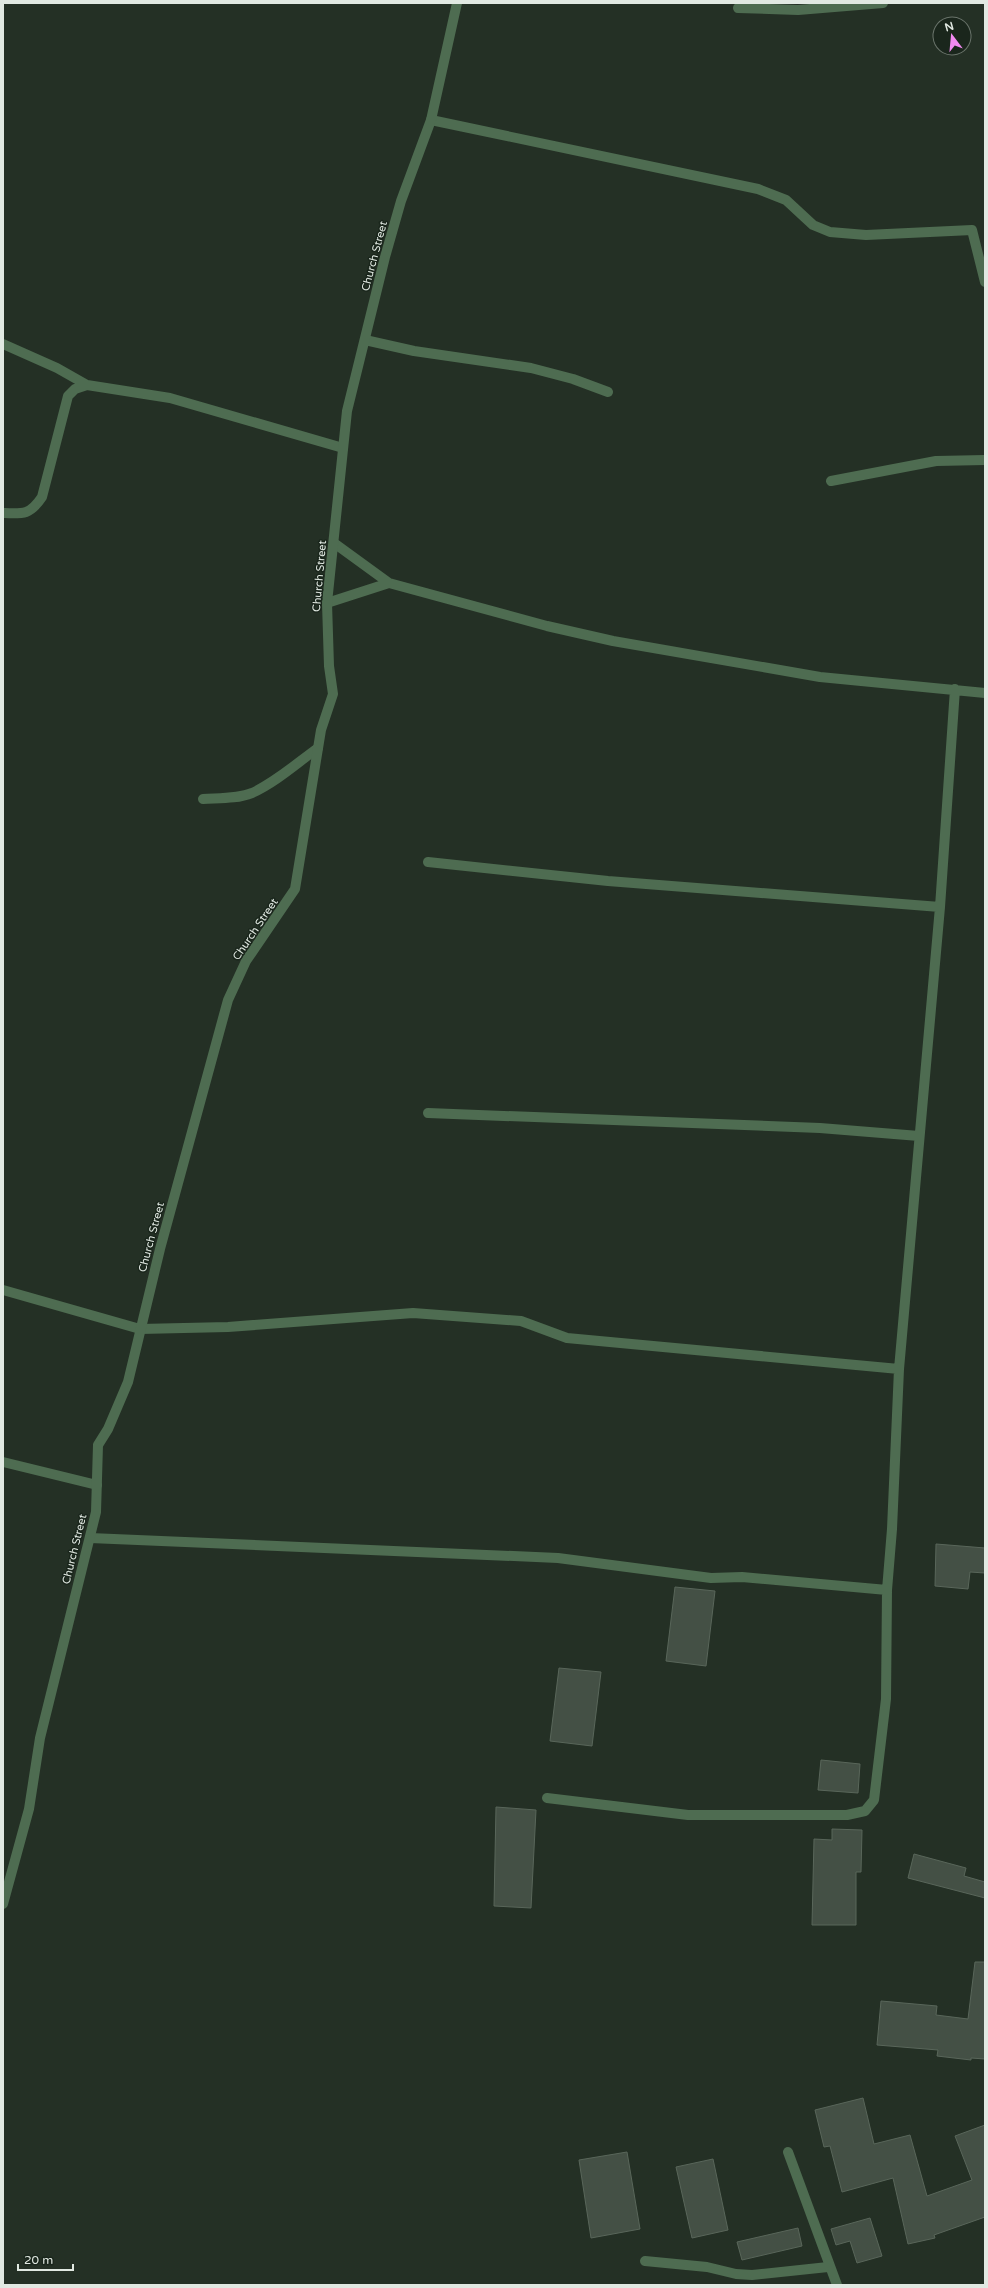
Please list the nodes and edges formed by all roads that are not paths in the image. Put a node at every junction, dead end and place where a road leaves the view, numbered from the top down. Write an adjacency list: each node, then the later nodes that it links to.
1 (456, 3): 4 (street, Church Street)
2 (883, 3): 3 (street)
3 (738, 8)
4 (431, 120): 5 (street); 6 (street, Church Street)
5 (985, 282)
6 (365, 340): 9 (street); 10 (street, Church Street)
7 (3, 344): 8 (street)
8 (87, 385): 10 (street); 13 (street)
9 (608, 392)
10 (343, 448): 14 (street, Church Street)
11 (985, 460): 12 (street)
12 (831, 481)
13 (3, 513)
14 (334, 544): 15 (street); 16 (street, Church Street)
15 (389, 583): 16 (street); 17 (street)
16 (327, 603): 19 (street, Church Street)
17 (955, 689): 18 (street); 22 (street)
18 (985, 693)
19 (318, 748): 20 (street); 26 (street, Church Street)
20 (203, 799)
21 (428, 862): 22 (street)
22 (940, 907): 24 (street)
23 (428, 1113): 24 (street)
24 (918, 1136): 27 (street)
25 (3, 1290): 26 (street)
26 (140, 1329): 27 (street); 29 (street, Church Street)
27 (899, 1369): 31 (street)
28 (3, 1462): 29 (street)
29 (97, 1485): 30 (street, Church Street)
30 (90, 1538): 31 (street); 33 (street, Church Street)
31 (886, 1590): 32 (street)
32 (547, 1798)
33 (3, 1904)
34 (788, 2152): 36 (street)
35 (645, 2261): 36 (street)
36 (828, 2267): 37 (street)
37 (836, 2285)

